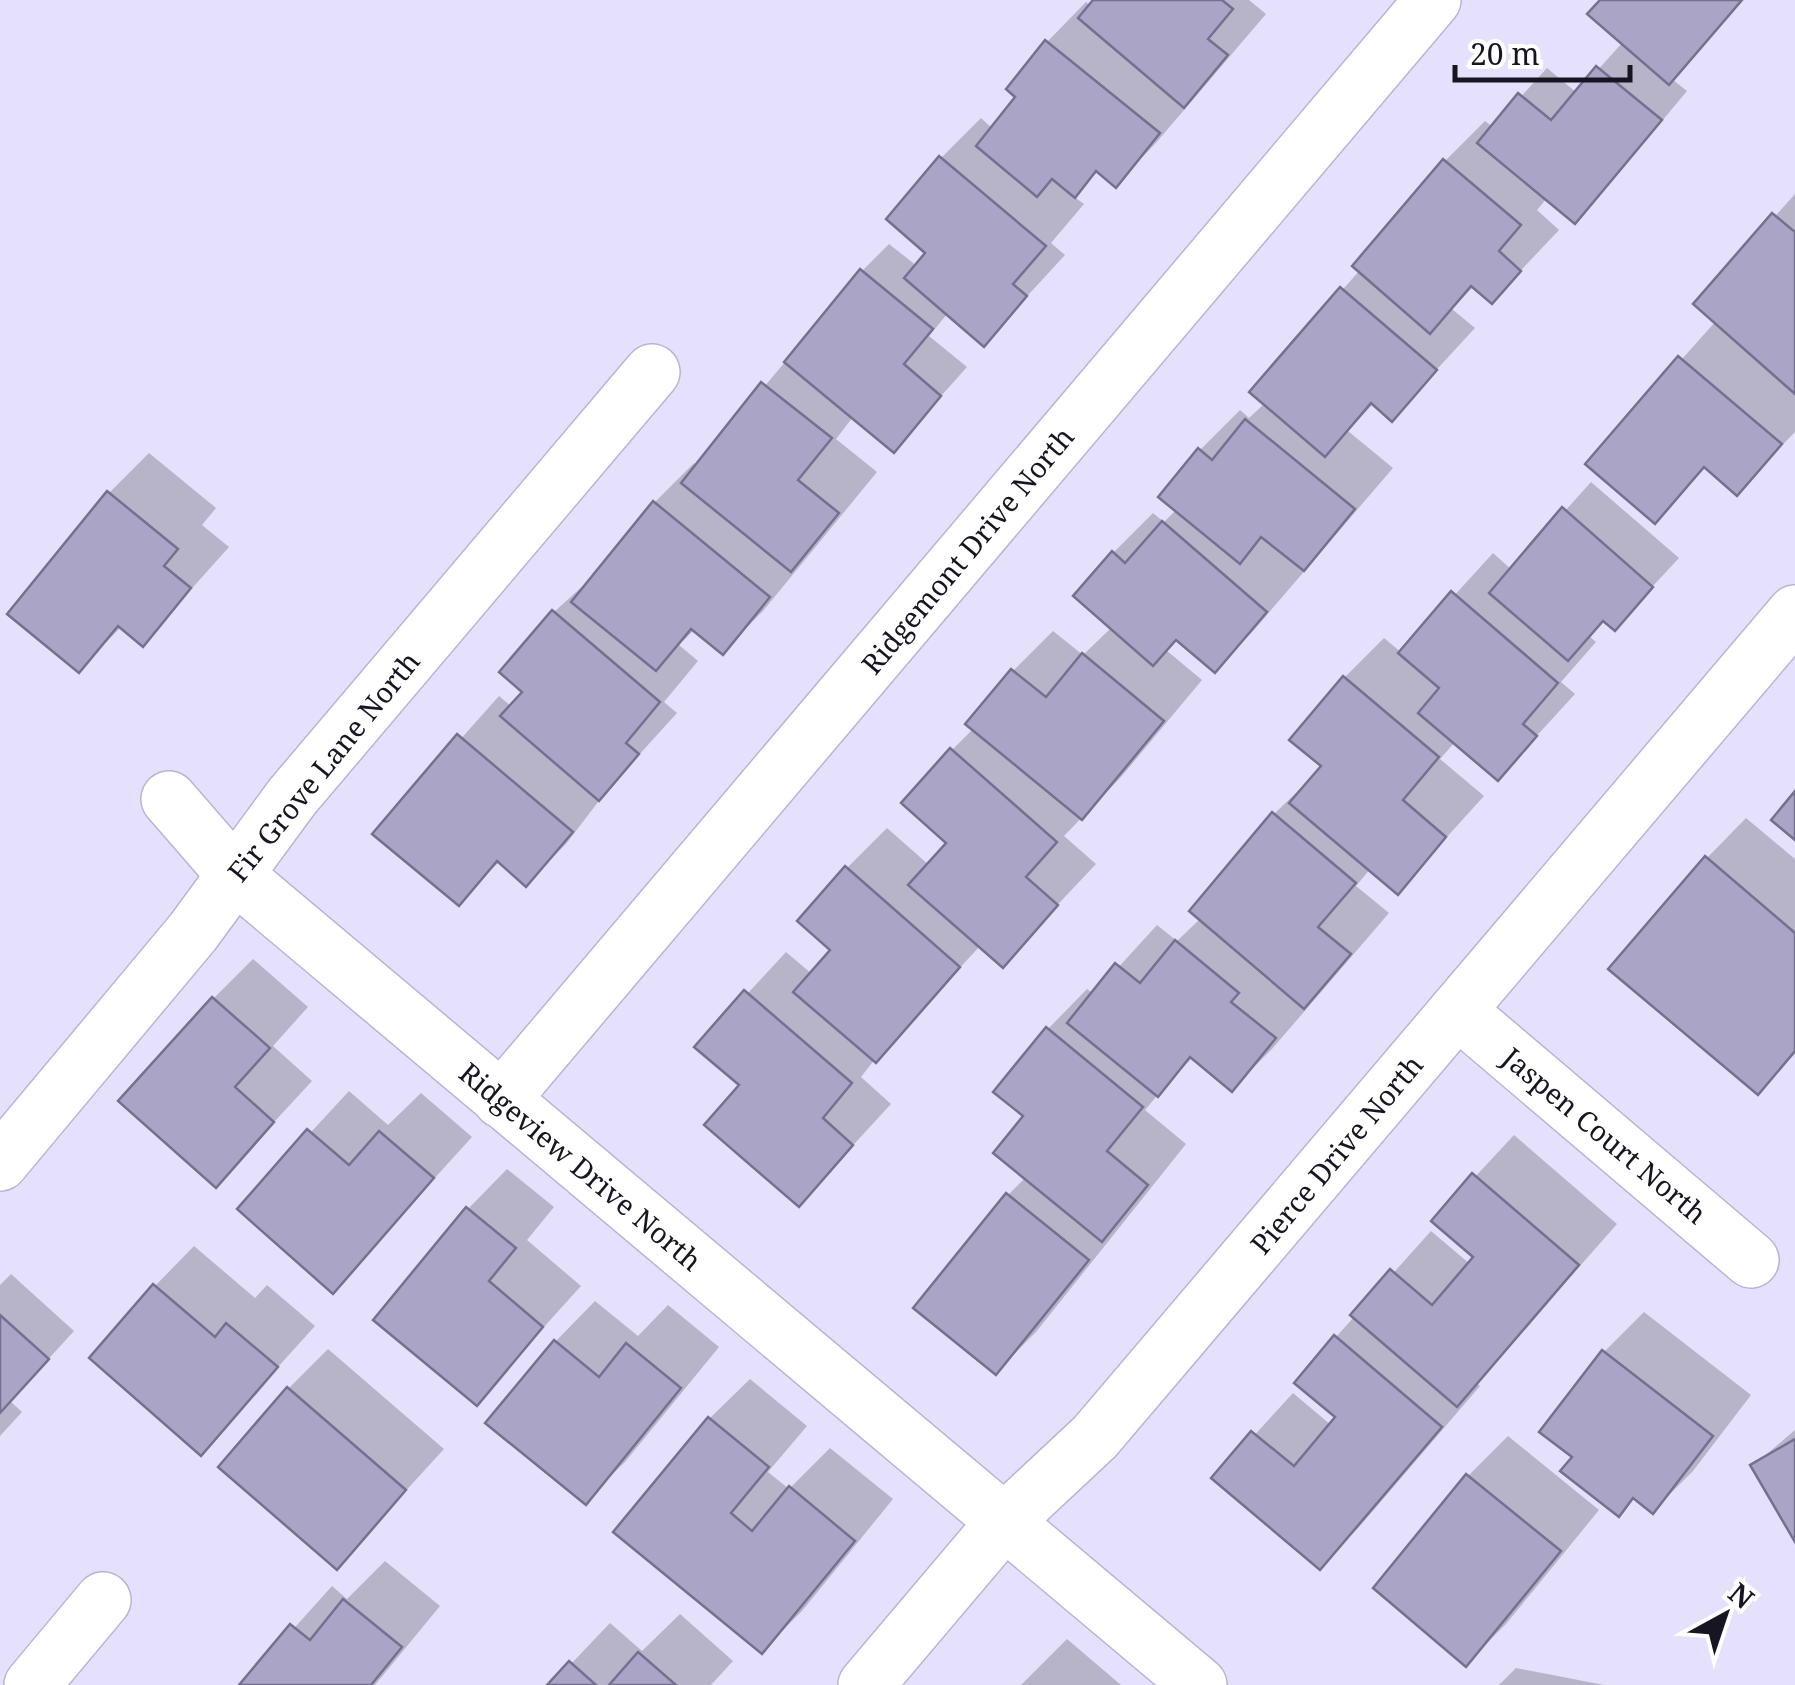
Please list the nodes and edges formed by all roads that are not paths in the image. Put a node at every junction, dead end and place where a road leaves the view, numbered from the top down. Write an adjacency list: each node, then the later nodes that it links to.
1 (1433, 0): 7 (street, Ridgemont Drive North)
2 (652, 372): 5 (street, Fir Grove Lane North)
3 (1795, 613): 6 (street, Pierce Drive North)
4 (169, 800): 5 (street, Ridgeview Drive North)
5 (234, 875): 7 (street, Ridgeview Drive North); 8 (street, Fir Grove Lane North)
6 (1458, 1011): 9 (street, Jaspen Court North); 10 (street, Pierce Drive North)
7 (501, 1100): 10 (street, Ridgeview Drive North)
8 (0, 1163)
9 (1752, 1260)
10 (1004, 1522): 13 (street, Pierce Drive North); 14 (street, Ridgeview Drive North)
11 (103, 1600): 12 (street)
12 (32, 1685)
13 (866, 1685)
14 (1198, 1685)

